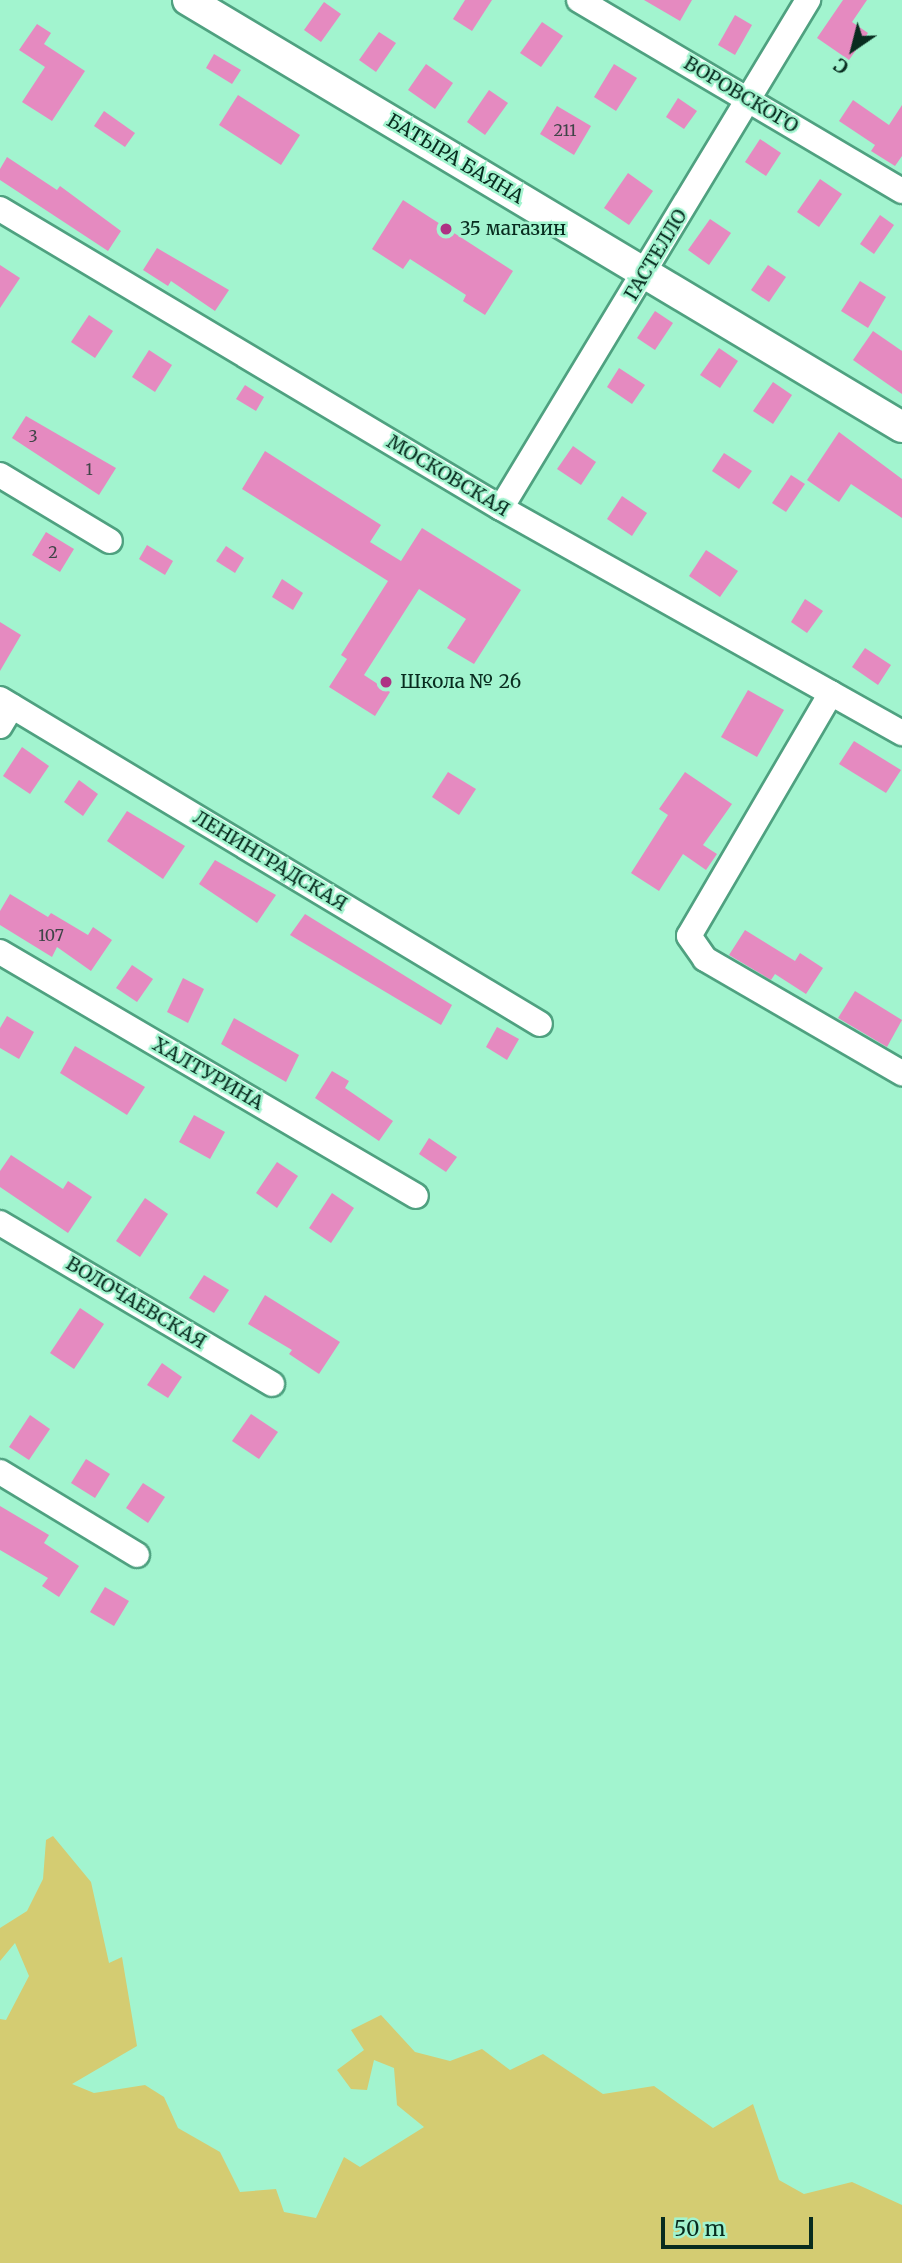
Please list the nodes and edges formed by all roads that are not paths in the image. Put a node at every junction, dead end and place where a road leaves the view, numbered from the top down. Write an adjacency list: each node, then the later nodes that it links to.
1 (188, 0): 7 (street, БАТЫРА БАЯНА)
2 (579, 0): 4 (street, ВОРОВСКОГО)
3 (808, 0): 4 (street, ГАСТЕЛЛО)
4 (749, 99): 5 (street, ВОРОВСКОГО); 7 (street, ГАСТЕЛЛО)
5 (902, 191)
6 (0, 209): 10 (street, МОСКОВСКАЯ)
7 (646, 272): 8 (street, БАТЫРА БАЯНА); 10 (street, ГАСТЕЛЛО)
8 (902, 427)
9 (0, 475): 11 (street)
10 (501, 508): 12 (street, МОСКОВСКАЯ)
11 (110, 541)
12 (831, 693): 14 (street, МОСКОВСКАЯ); 17 (street)
13 (4, 710): 16 (street, ЛЕНИНГРАДСКАЯ)
14 (902, 733)
15 (0, 952): 18 (street, ХАЛТУРИНА)
16 (540, 1024)
17 (902, 1073)
18 (416, 1196)
19 (0, 1223): 20 (street, ВОЛОЧАЕВСКАЯ)
20 (272, 1384)
21 (0, 1472): 22 (street)
22 (137, 1555)

